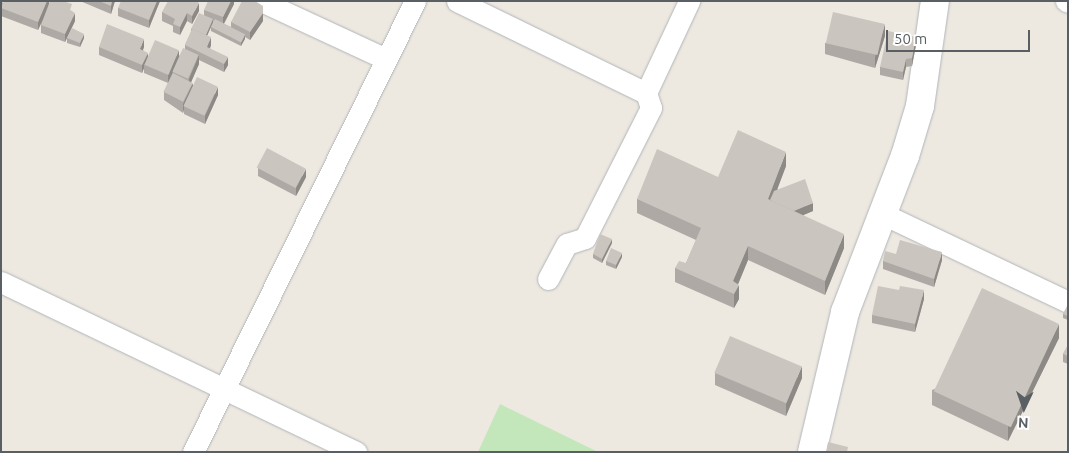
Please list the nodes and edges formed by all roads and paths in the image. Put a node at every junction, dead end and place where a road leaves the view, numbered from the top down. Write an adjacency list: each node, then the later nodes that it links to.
1 (261, 1): 6 (street)
2 (415, 1): 6 (street)
3 (457, 1): 7 (street)
4 (689, 1): 7 (street)
5 (935, 1): 8 (street)
6 (386, 59): 12 (street)
7 (646, 93): 9 (street)
8 (883, 214): 11 (street); 15 (street)
9 (548, 279)
10 (1, 282): 12 (street)
11 (1068, 302)
12 (224, 387): 13 (street); 14 (street)
13 (193, 452)
14 (356, 452)
15 (812, 452)

